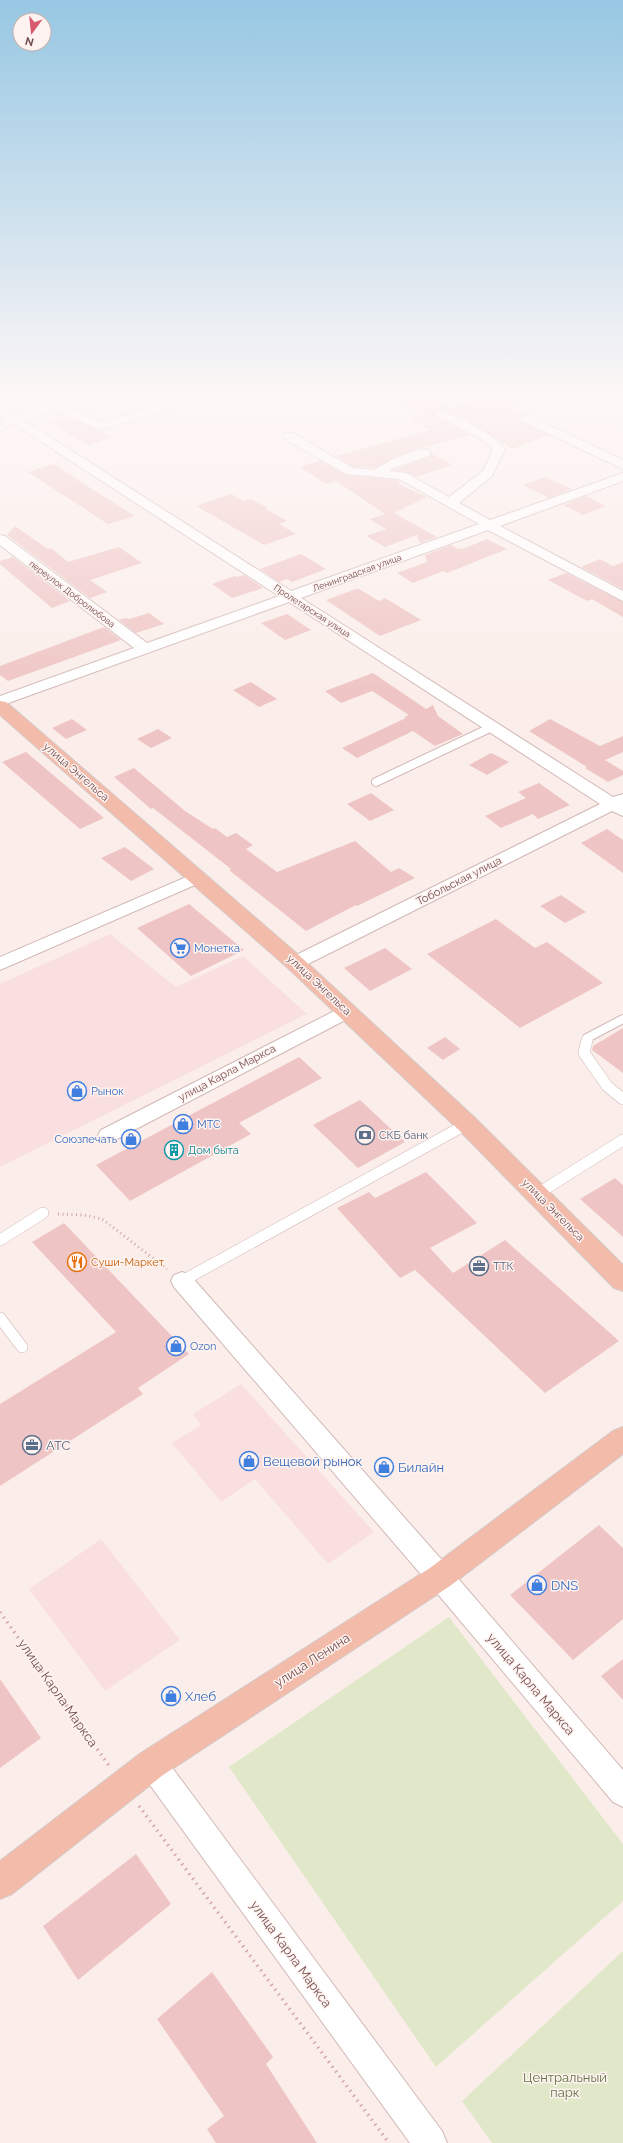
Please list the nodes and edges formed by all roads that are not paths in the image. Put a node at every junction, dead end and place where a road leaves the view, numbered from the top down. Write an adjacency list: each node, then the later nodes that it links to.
1 (130, 494): 10 (street, Пролетарская улица)
2 (434, 494): 5 (street)
3 (461, 494): 5 (street)
4 (576, 494): 6 (street, Ленинградская улица)
5 (450, 503): 6 (street)
6 (489, 525): 9 (street); 10 (street, Ленинградская улица)
7 (0, 539): 8 (street, переулок Добролюбова)
8 (6, 550): 11 (street, переулок Добролюбова)
9 (623, 597)
10 (291, 598): 11 (street, Ленинградская улица); 14 (street, Пролетарская улица)
11 (145, 649): 12 (street, Ленинградская улица)
12 (0, 701)
13 (0, 706): 17 (main road, улица Энгельса)
14 (492, 727): 15 (lane); 16 (street, Пролетарская улица)
15 (376, 782)
16 (619, 805): 18 (street, Тобольская улица)
17 (198, 878): 18 (main road, улица Энгельса); 19 (street)
18 (295, 963): 20 (main road, улица Энгельса)
19 (0, 964)
20 (346, 1010): 23 (main road, улица Энгельса); 24 (street, улица Карла Маркса)
21 (623, 1019): 22 (lane)
22 (623, 1099)
23 (467, 1124): 26 (main road, улица Энгельса); 29 (lane)
24 (108, 1135)
25 (623, 1140): 26 (lane)
26 (537, 1194): 30 (main road, улица Энгельса)
27 (43, 1213): 28 (lane)
28 (0, 1240)
29 (182, 1281): 34 (street, улица Карла Маркса)
30 (623, 1281)
31 (0, 1318): 32 (lane)
32 (22, 1347)
33 (623, 1438): 34 (main road, улица Ленина)
34 (440, 1577): 35 (main road, улица Ленина); 36 (street, улица Карла Маркса)
35 (152, 1764): 37 (main road, улица Ленина); 38 (street, улица Карла Маркса)
36 (623, 1792)
37 (0, 1882)
38 (430, 2143)

